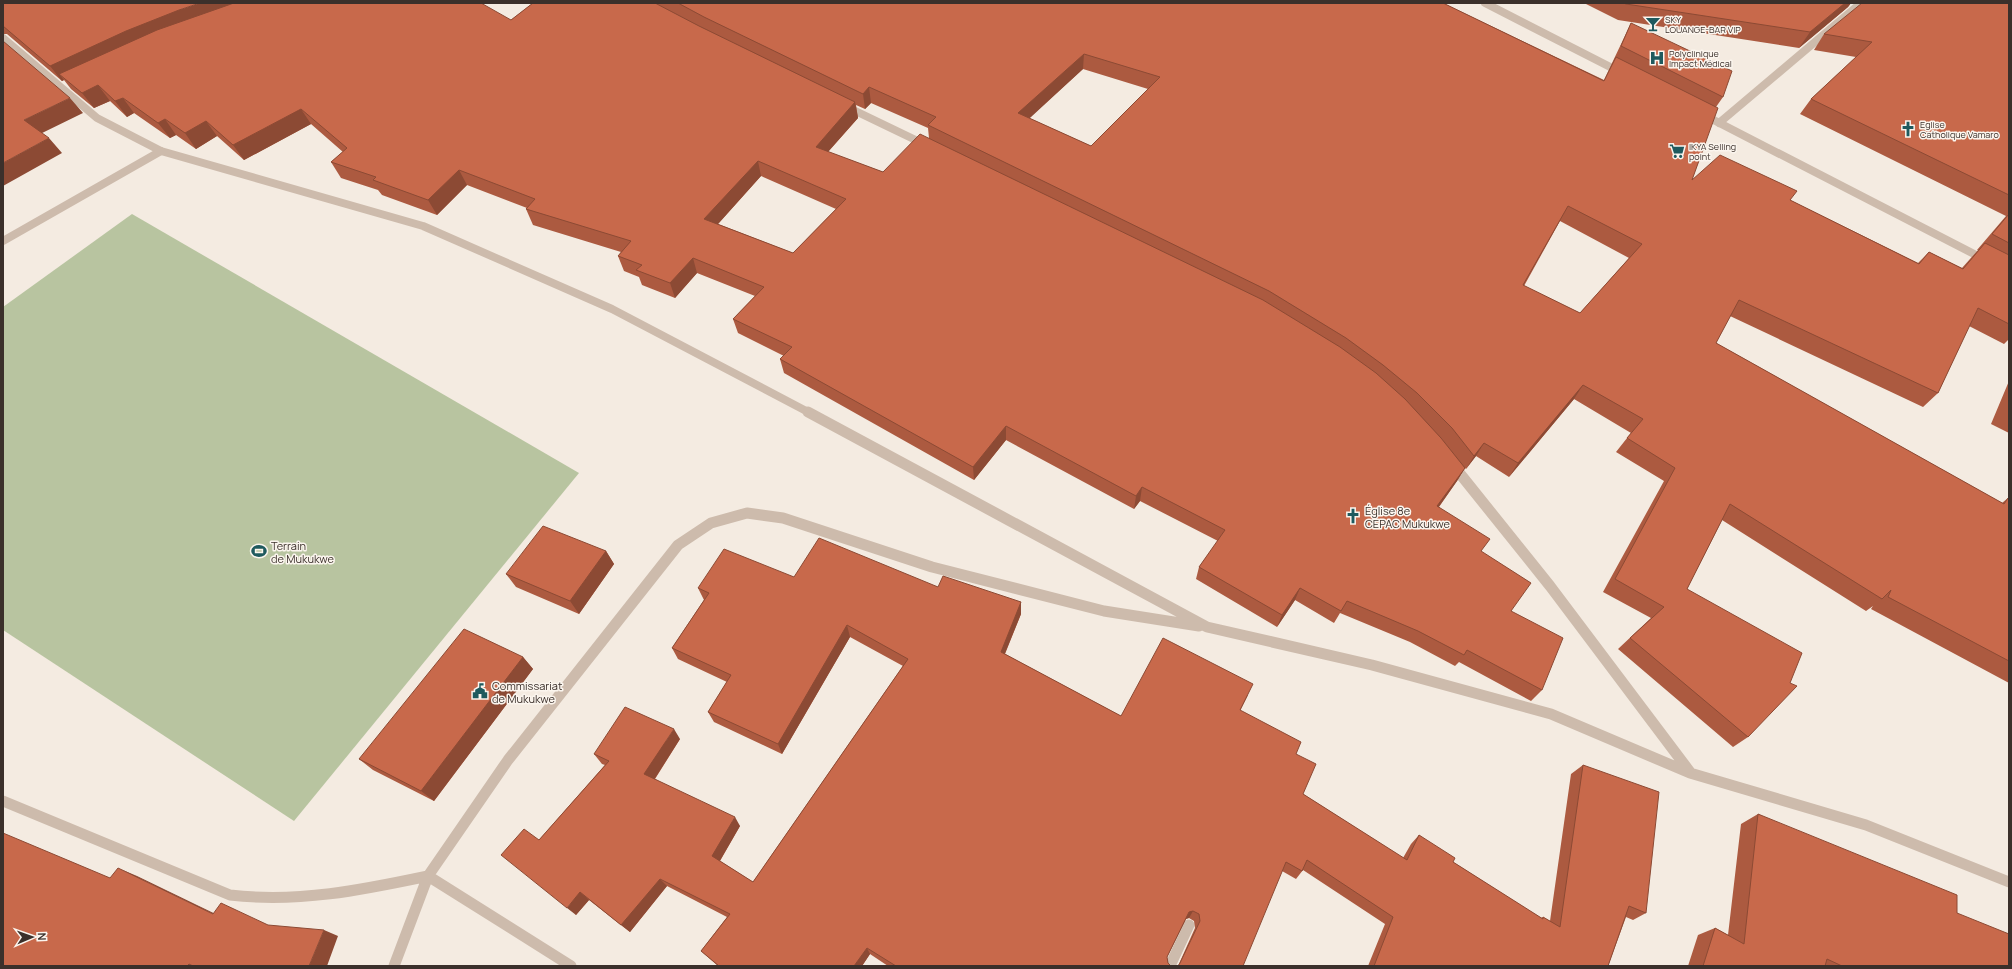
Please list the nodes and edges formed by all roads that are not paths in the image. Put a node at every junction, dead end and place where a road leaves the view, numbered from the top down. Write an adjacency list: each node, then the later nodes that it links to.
1 (1485, 3): 4 (street)
2 (1861, 3): 7 (street)
3 (3, 38): 9 (street)
4 (1627, 76)
5 (834, 100): 8 (street)
6 (1691, 109): 7 (street)
7 (1719, 123): 11 (street)
8 (934, 149)
9 (161, 152): 10 (street); 13 (street)
10 (3, 241)
11 (2009, 272)
12 (1449, 459): 14 (street)
13 (1207, 627): 14 (street); 16 (street)
14 (1690, 773): 17 (street)
15 (3, 801): 16 (street)
16 (428, 876): 19 (street); 20 (street)
17 (2009, 882)
18 (1190, 925): 21 (street)
19 (394, 966)
20 (571, 966)
21 (1170, 966)

